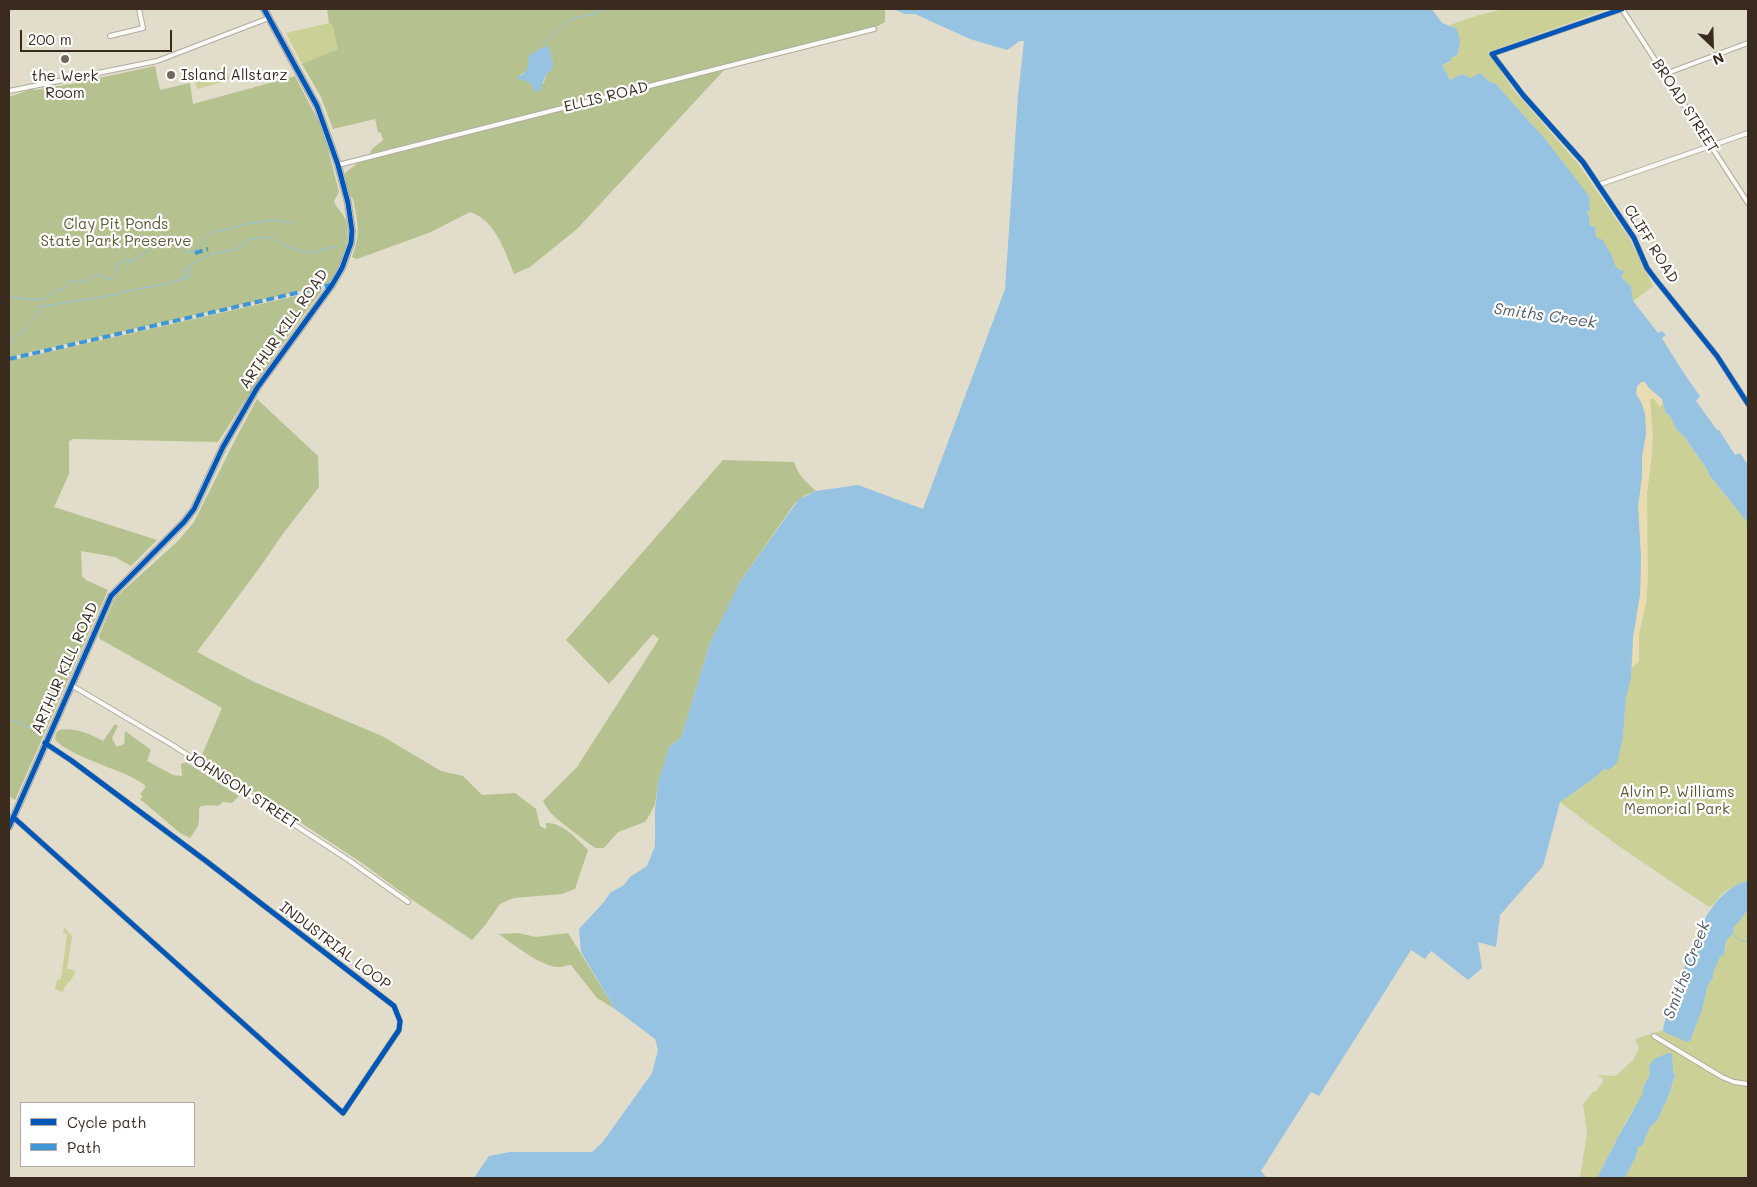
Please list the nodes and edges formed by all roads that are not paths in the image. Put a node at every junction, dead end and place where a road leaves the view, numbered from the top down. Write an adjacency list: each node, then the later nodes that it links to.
1 (139, 9): 6 (street)
2 (264, 9): 4 (street, ARTHUR KILL ROAD)
3 (1622, 9): 8 (street, BROAD STREET); 13 (street, CLIFF ROAD)
4 (269, 18): 9 (street); 12 (street, ARTHUR KILL ROAD)
5 (874, 29): 12 (street, ELLIS ROAD)
6 (110, 36)
7 (1748, 43): 8 (street)
8 (1665, 74): 11 (street, BROAD STREET)
9 (9, 91)
10 (1748, 133): 11 (street)
11 (1711, 146): 13 (street); 14 (street, BROAD STREET)
12 (338, 166): 16 (street, ARTHUR KILL ROAD)
13 (1598, 185): 15 (street, CLIFF ROAD)
14 (1748, 203)
15 (1748, 404)
16 (71, 685): 17 (street, ARTHUR KILL ROAD); 20 (street, JOHNSON STREET)
17 (46, 743): 18 (street, ARTHUR KILL ROAD); 18 (street, INDUSTRIAL LOOP)
18 (13, 817): 19 (street, ARTHUR KILL ROAD)
19 (9, 826)
20 (408, 902)
21 (1654, 1036): 22 (street)
22 (1748, 1084)

